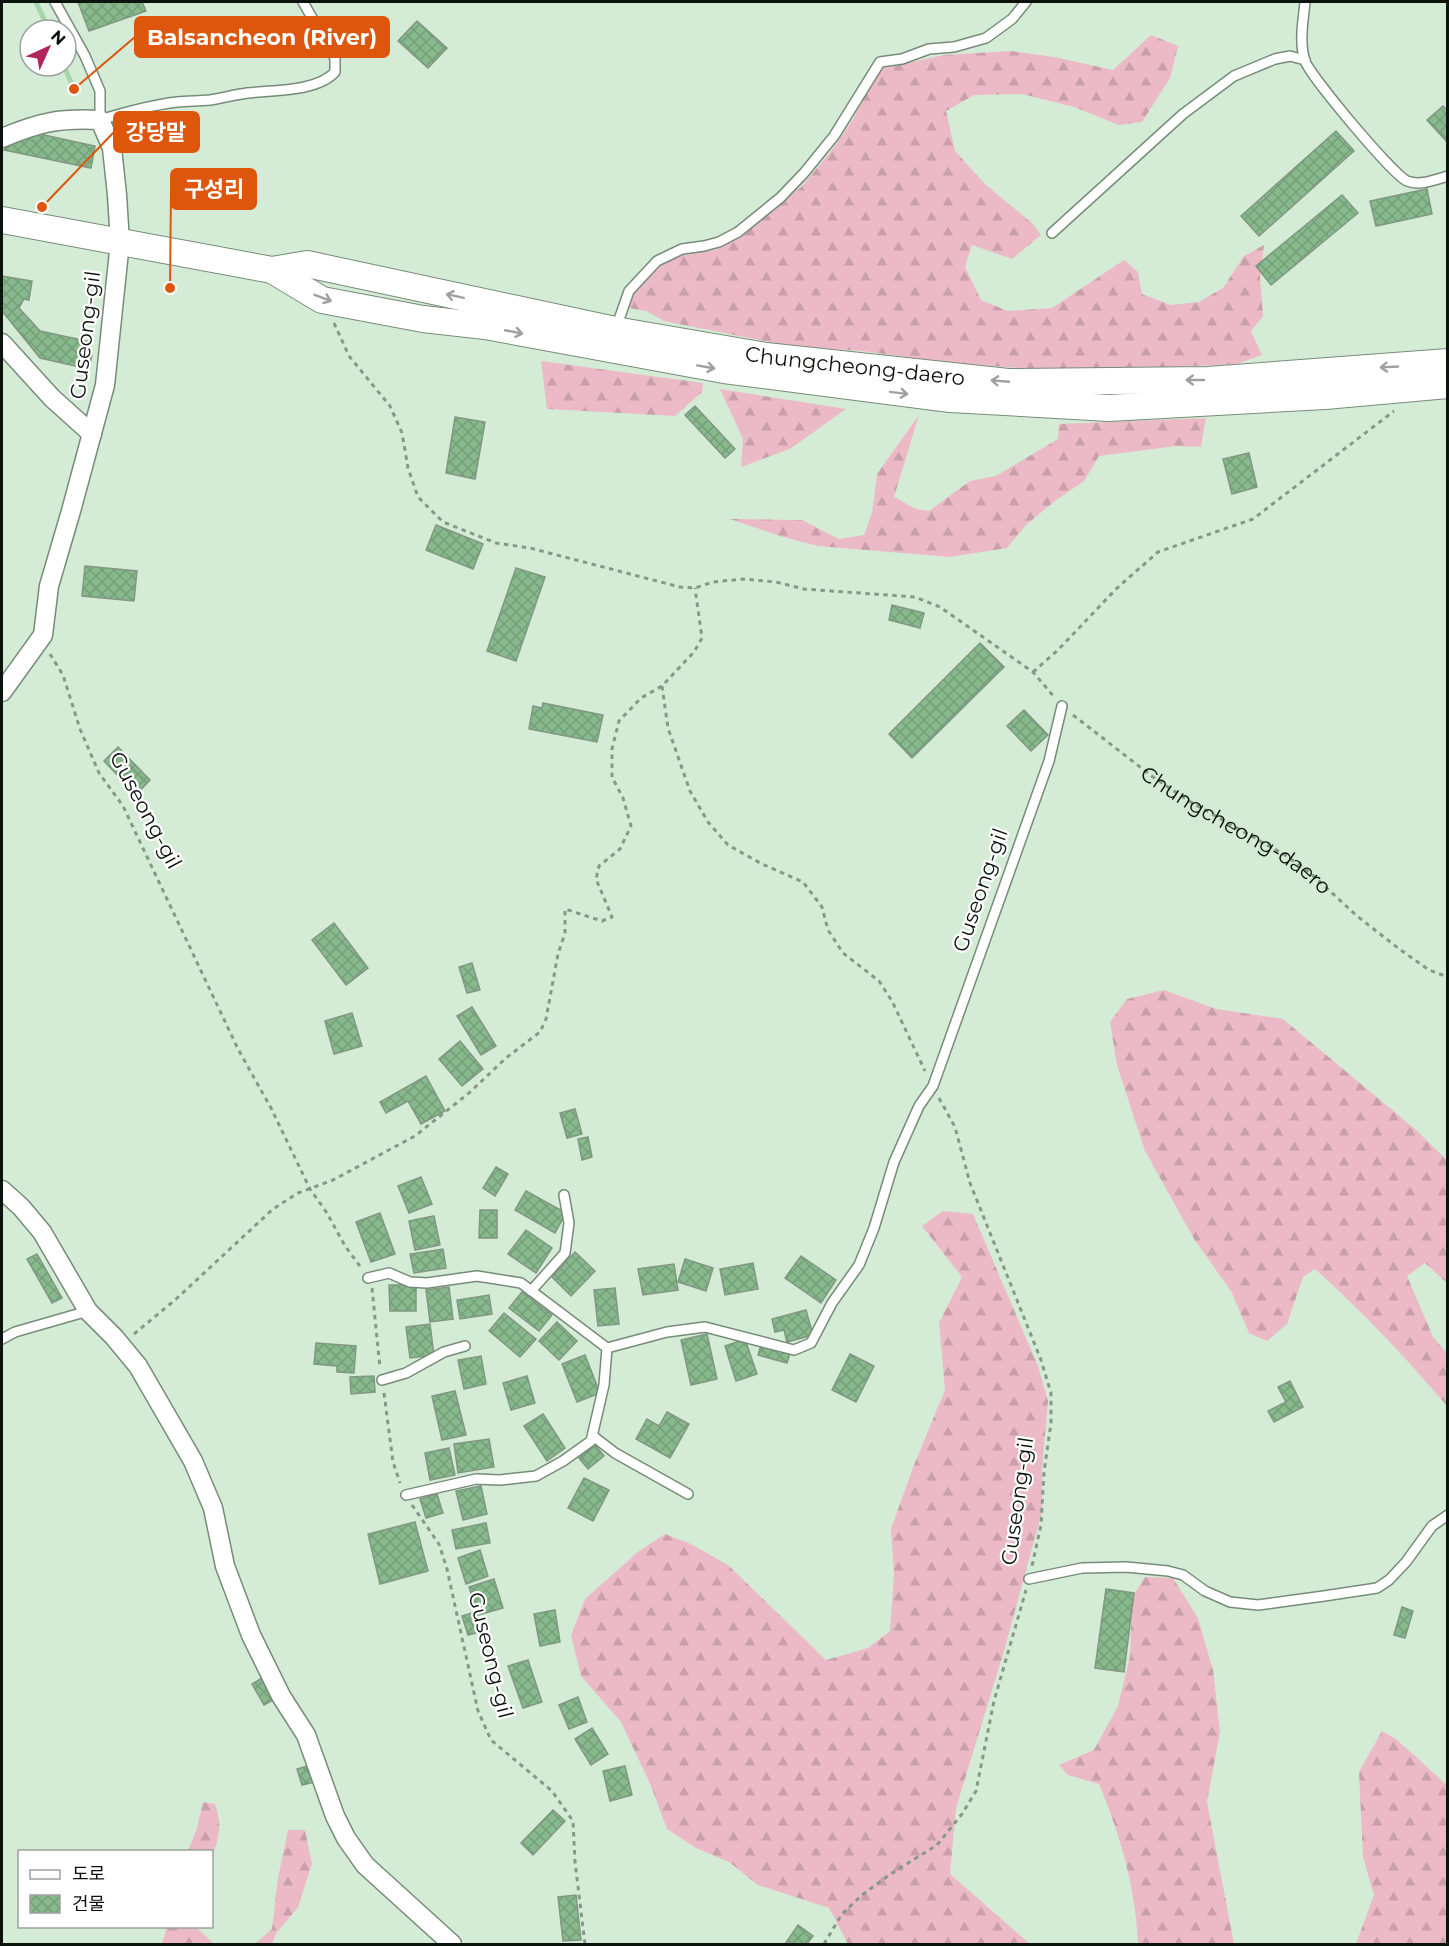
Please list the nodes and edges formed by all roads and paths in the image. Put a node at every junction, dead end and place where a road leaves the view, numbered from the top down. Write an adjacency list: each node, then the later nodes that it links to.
1 (55, 2): 6 (lane)
2 (303, 2): 6 (lane)
3 (1026, 2): 14 (lane)
4 (1305, 2): 5 (lane)
5 (1305, 60): 8 (lane); 10 (lane)
6 (100, 120): 7 (street); 11 (street, Guseong-gil)
7 (2, 138)
8 (1448, 176)
9 (2, 220): 11 (main road, Chungcheong-daero)
10 (1052, 233)
11 (120, 243): 12 (main road, Chungcheong-daero); 19 (street, Guseong-gil)
12 (272, 270): 13 (main road, Chungcheong-daero, one-way to 13); 14 (main road, Chungcheong-daero, one-way to 12)
13 (322, 300): 17 (main road, Chungcheong-daero, one-way to 17); 20 (path, Chungcheong-daero)
14 (615, 330): 16 (main road, Chungcheong-daero, one-way to 14)
15 (2, 343): 19 (street, Guseong-gil)
16 (1448, 362)
17 (1448, 385)
18 (1397, 409): 22 (path)
19 (92, 434): 21 (street, Guseong-gil)
20 (695, 588): 22 (path, Chungcheong-daero); 23 (path)
21 (43, 635): 24 (street); 28 (path, Guseong-gil)
22 (1033, 672): 25 (path, Chungcheong-daero)
23 (662, 686): 27 (path, Guseong-gil); 28 (path)
24 (2, 692)
25 (1062, 706): 26 (path, Chungcheong-daero); 27 (lane, Guseong-gil)
26 (1448, 977)
27 (933, 1086): 37 (lane, Guseong-gil); 43 (path, Guseong-gil)
28 (310, 1189): 31 (path, Guseong-gil); 35 (path)
29 (2, 1190): 33 (street)
30 (564, 1195): 32 (lane)
31 (368, 1278): 32 (lane); 38 (path, Guseong-gil)
32 (531, 1291): 37 (lane)
33 (88, 1311): 34 (lane); 35 (street)
34 (2, 1338)
35 (122, 1346): 44 (street)
36 (465, 1346): 38 (lane)
37 (607, 1348): 39 (lane)
38 (382, 1380): 41 (path, Guseong-gil)
39 (593, 1436): 40 (lane); 41 (lane)
40 (688, 1494)
41 (406, 1495): 45 (path, Guseong-gil)
42 (1448, 1515): 43 (lane)
43 (1029, 1579): 46 (path, Guseong-gil)
44 (452, 1944)
45 (585, 1944)
46 (824, 1944)

